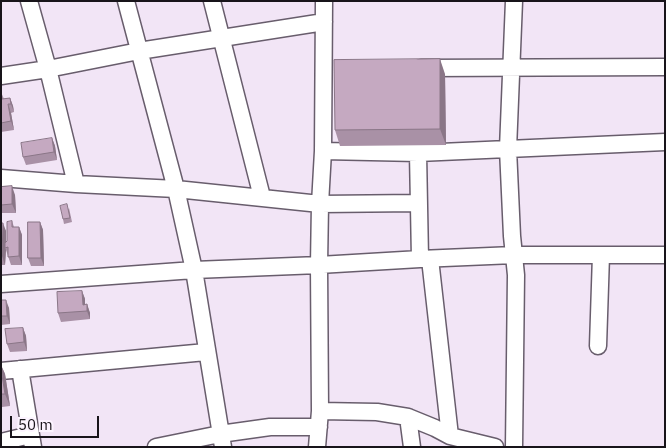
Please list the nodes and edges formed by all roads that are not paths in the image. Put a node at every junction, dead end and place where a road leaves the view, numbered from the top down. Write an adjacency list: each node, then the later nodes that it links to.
1 (29, 1): 14 (street)
2 (126, 1): 8 (street)
3 (212, 1): 7 (street)
4 (324, 1): 6 (street)
5 (514, 1): 13 (street)
6 (324, 22): 7 (street); 10 (street)
7 (221, 38): 8 (street); 23 (street)
8 (139, 51): 14 (street); 22 (street)
9 (665, 67): 13 (street)
10 (324, 68): 11 (street); 18 (street)
11 (344, 68)
12 (403, 68): 13 (street)
13 (512, 68): 17 (street)
14 (48, 69): 15 (street); 21 (street)
15 (1, 76)
16 (665, 142): 17 (street)
17 (508, 149): 19 (street); 26 (street)
18 (323, 151): 19 (street); 25 (street)
19 (418, 153): 24 (street)
20 (1, 178): 21 (street)
21 (76, 184): 22 (street)
22 (176, 189): 23 (street); 31 (street)
23 (262, 197): 25 (street)
24 (418, 203): 25 (street); 29 (street)
25 (320, 204): 30 (street)
26 (514, 255): 27 (street); 29 (street); 47 (street)
27 (602, 255): 28 (street); 33 (street)
28 (665, 255)
29 (425, 259): 30 (street); 39 (street)
30 (319, 265): 31 (street); 38 (street)
31 (194, 270): 32 (street); 34 (street)
32 (1, 284)
33 (598, 346)
34 (206, 352): 35 (street); 40 (street)
35 (20, 369): 36 (street); 41 (street)
36 (1, 371)
37 (408, 417): 38 (street); 39 (street); 45 (street)
38 (319, 419): 40 (street); 44 (street)
39 (450, 436): 46 (street)
40 (222, 440): 43 (street)
41 (31, 441): 42 (street)
42 (1, 442)
43 (156, 447)
44 (317, 447)
45 (412, 447)
46 (494, 447)
47 (514, 447)

